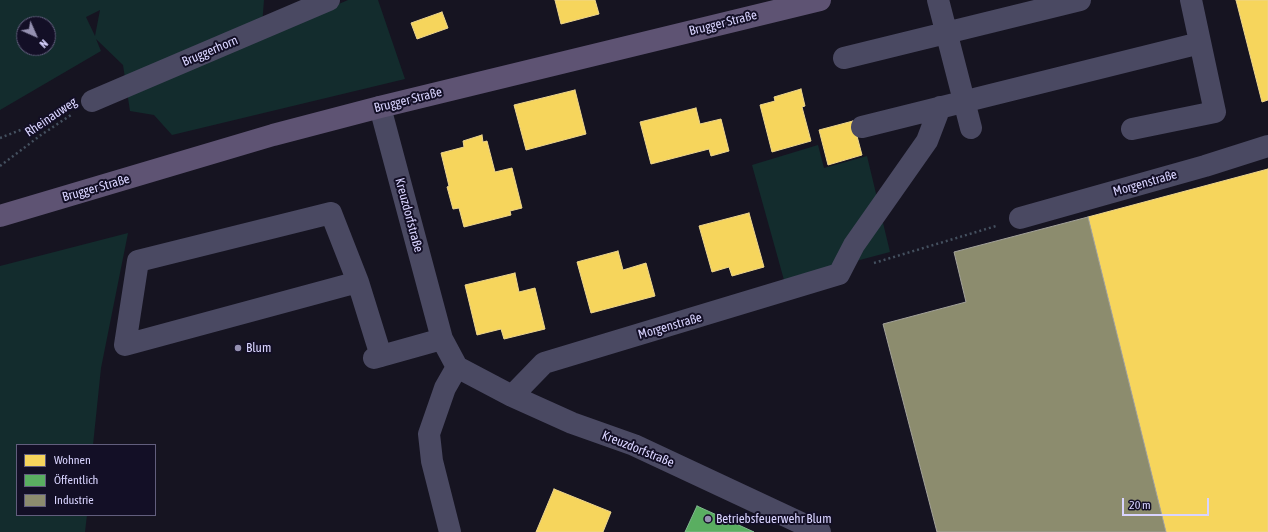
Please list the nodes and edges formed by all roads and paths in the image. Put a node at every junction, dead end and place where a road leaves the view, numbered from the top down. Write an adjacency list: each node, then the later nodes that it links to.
1 (329, 0): 9 (street, Bruggerhorn)
2 (820, 0): 11 (main road, Brugger Straße)
3 (938, 0): 6 (street)
4 (1080, 0): 6 (street)
5 (1191, 0): 7 (street)
6 (946, 33): 8 (street); 10 (street)
7 (1200, 43): 10 (street); 15 (street)
8 (844, 58)
9 (92, 102): 16 (path, Rheinauweg); 18 (path, Rheinauweg)
10 (964, 102): 12 (street); 14 (street)
11 (380, 107): 19 (main road, Brugger Straße); 23 (street, Kreuzdorfstraße)
12 (940, 107): 13 (street); 21 (street)
13 (862, 127)
14 (971, 128)
15 (1132, 129)
16 (0, 138)
17 (1268, 146): 20 (street, Morgenstraße)
18 (0, 166)
19 (0, 216)
20 (1020, 218): 21 (path)
21 (839, 274): 25 (street, Morgenstraße)
22 (358, 282): 22 (street); 23 (street)
23 (442, 339): 24 (street, Kreuzdorfstraße)
24 (457, 367): 25 (street, Kreuzdorfstraße); 26 (street)
25 (512, 396): 27 (street, Kreuzdorfstraße)
26 (450, 532)
27 (820, 532)

